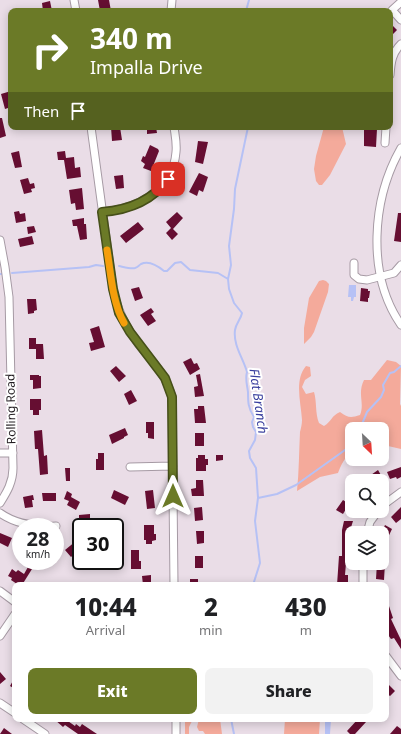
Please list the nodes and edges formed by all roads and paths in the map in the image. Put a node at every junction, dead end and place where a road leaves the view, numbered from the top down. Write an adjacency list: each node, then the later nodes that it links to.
1 (401, 2): 2 (street)
2 (393, 9)
3 (393, 11): 4 (street)
4 (401, 20)
5 (401, 44): 6 (street)
6 (393, 57)
7 (91, 130): 12 (street)
8 (174, 130): 12 (street)
9 (386, 130): 10 (street)
10 (385, 143)
11 (401, 148): 16 (street)
12 (102, 212): 20 (street)
13 (0, 240): 19 (street, Rolling Road)
14 (354, 263): 16 (street)
15 (401, 265): 16 (street)
16 (381, 276): 17 (street)
17 (401, 325)
18 (0, 453): 19 (street)
19 (12, 453): 24 (street, Rolling Road)
20 (173, 466): 21 (street); 28 (street)
21 (130, 467)
22 (401, 492): 23 (street)
23 (389, 501)
24 (0, 503)
25 (0, 513): 26 (street)
26 (12, 519)
27 (364, 570): 29 (street)
28 (174, 582)
29 (363, 582)
30 (0, 592): 31 (street)
31 (12, 600)
32 (12, 618): 33 (street)
33 (0, 636)
34 (389, 660): 35 (street)
35 (401, 676)
36 (0, 703): 37 (street)
37 (12, 712)
38 (27, 722): 40 (street)
39 (176, 722): 41 (street)
40 (45, 734)
41 (176, 734)

